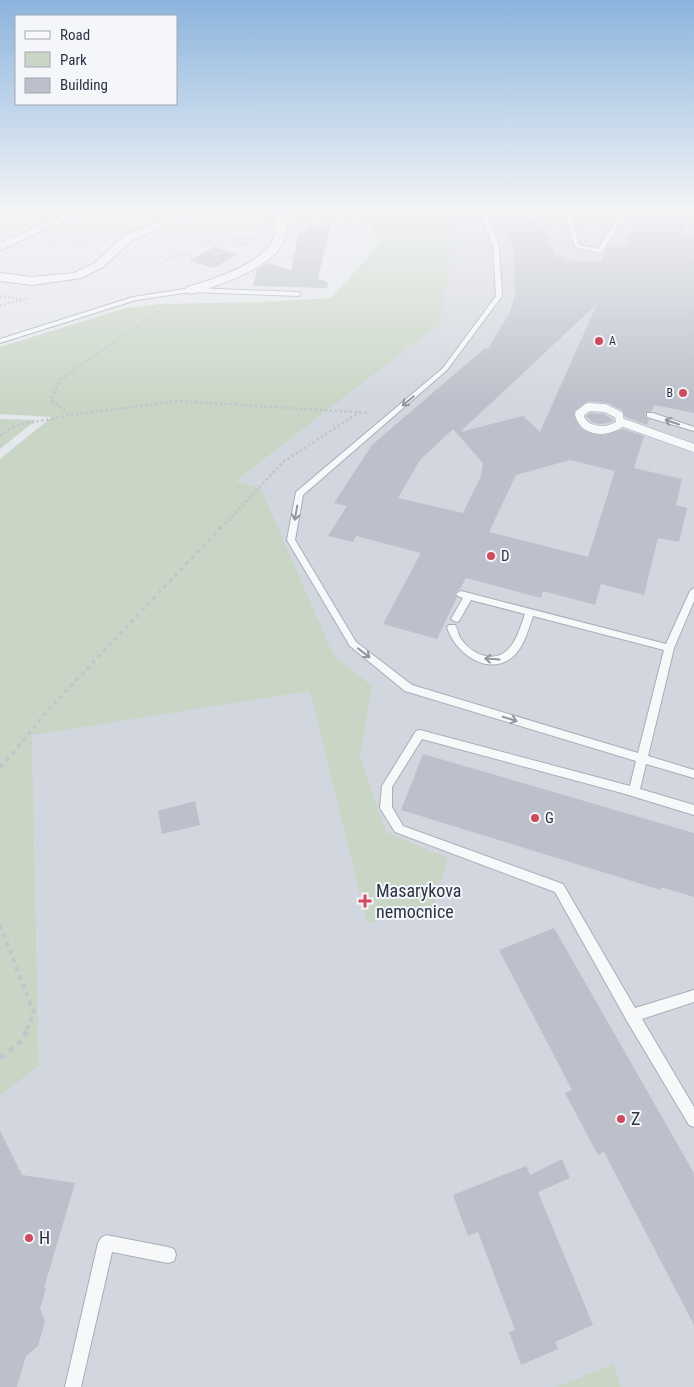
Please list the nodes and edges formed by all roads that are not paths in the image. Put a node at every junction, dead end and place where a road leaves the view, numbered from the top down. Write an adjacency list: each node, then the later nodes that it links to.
1 (84, 273): 4 (street)
2 (235, 273): 5 (street)
3 (498, 273): 15 (lane, one-way to 15)
4 (0, 277)
5 (191, 290): 6 (lane); 7 (lane)
6 (298, 294)
7 (0, 341)
8 (650, 415): 10 (lane, one-way to 8)
9 (621, 422): 9 (lane, bridge); 11 (lane, bridge)
10 (694, 429)
11 (694, 448)
12 (694, 591): 14 (lane)
13 (530, 612): 13 (lane, one-way to 13); 14 (lane)
14 (669, 648): 15 (lane)
15 (644, 760): 16 (lane); 17 (lane)
16 (694, 774)
17 (634, 792): 18 (lane); 20 (lane)
18 (694, 810)
19 (694, 996): 20 (lane)
20 (632, 1016): 21 (lane)
21 (694, 1120)
22 (168, 1255): 23 (lane)
23 (73, 1387)

